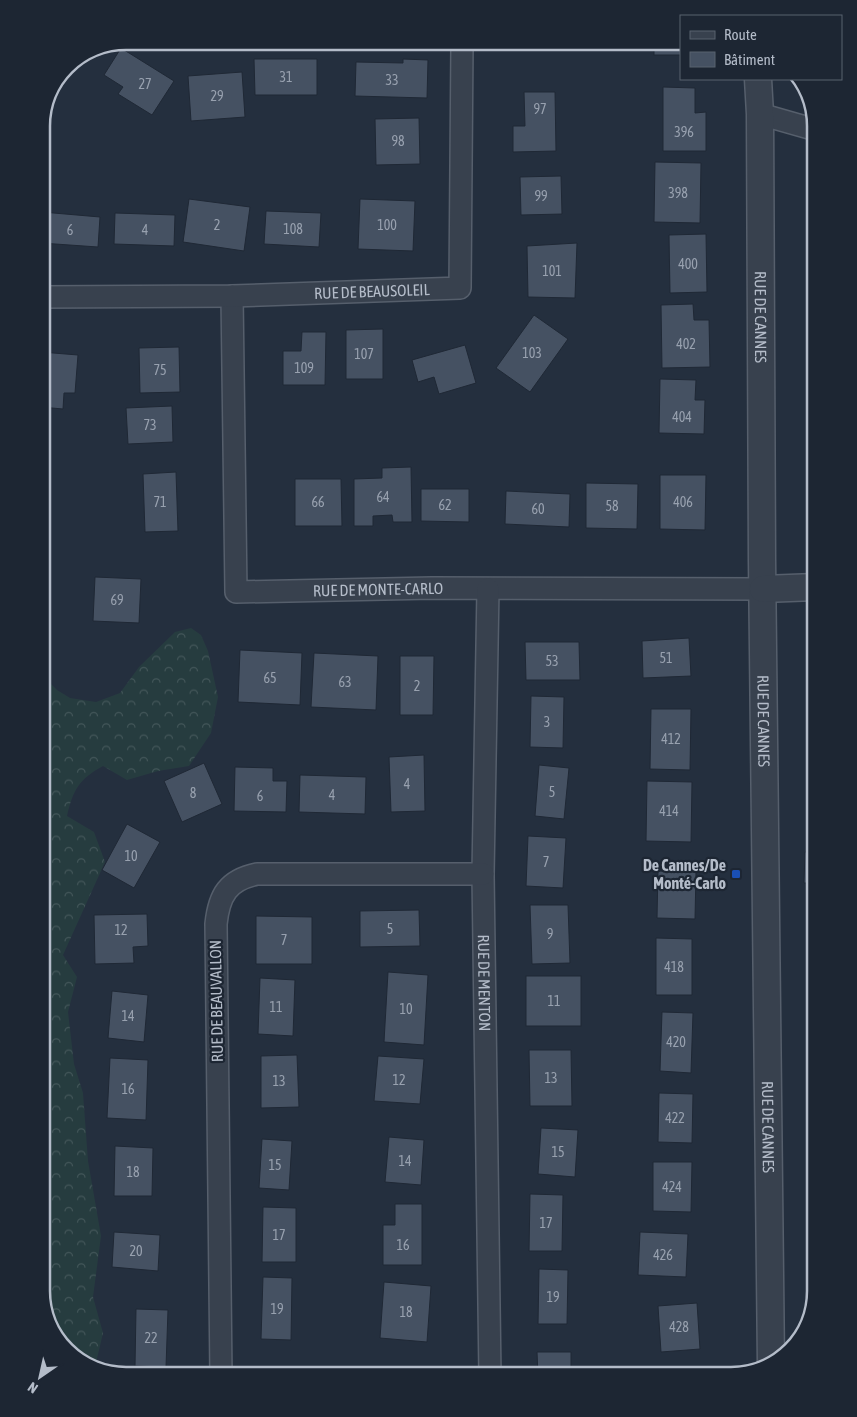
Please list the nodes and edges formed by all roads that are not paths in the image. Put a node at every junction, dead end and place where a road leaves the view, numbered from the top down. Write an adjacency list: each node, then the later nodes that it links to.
1 (462, 50): 5 (street, RUE DE BEAUSOLEIL)
2 (758, 80): 3 (street, RUE DE CANNES)
3 (760, 114): 4 (street); 9 (street, RUE DE CANNES)
4 (807, 127)
5 (232, 296): 6 (street, RUE DE BEAUSOLEIL); 8 (street, RUE DE MONTE-CARLO)
6 (50, 297)
7 (807, 587): 9 (street, RUE DE MONTE-CARLO)
8 (488, 589): 9 (street, RUE DE MONTE-CARLO); 10 (street, RUE DE MENTON)
9 (763, 589): 11 (street, RUE DE CANNES)
10 (483, 874): 12 (street, RUE DE BEAUVALLON); 13 (street, RUE DE MENTON)
11 (771, 1355)
12 (221, 1367)
13 (490, 1367)

